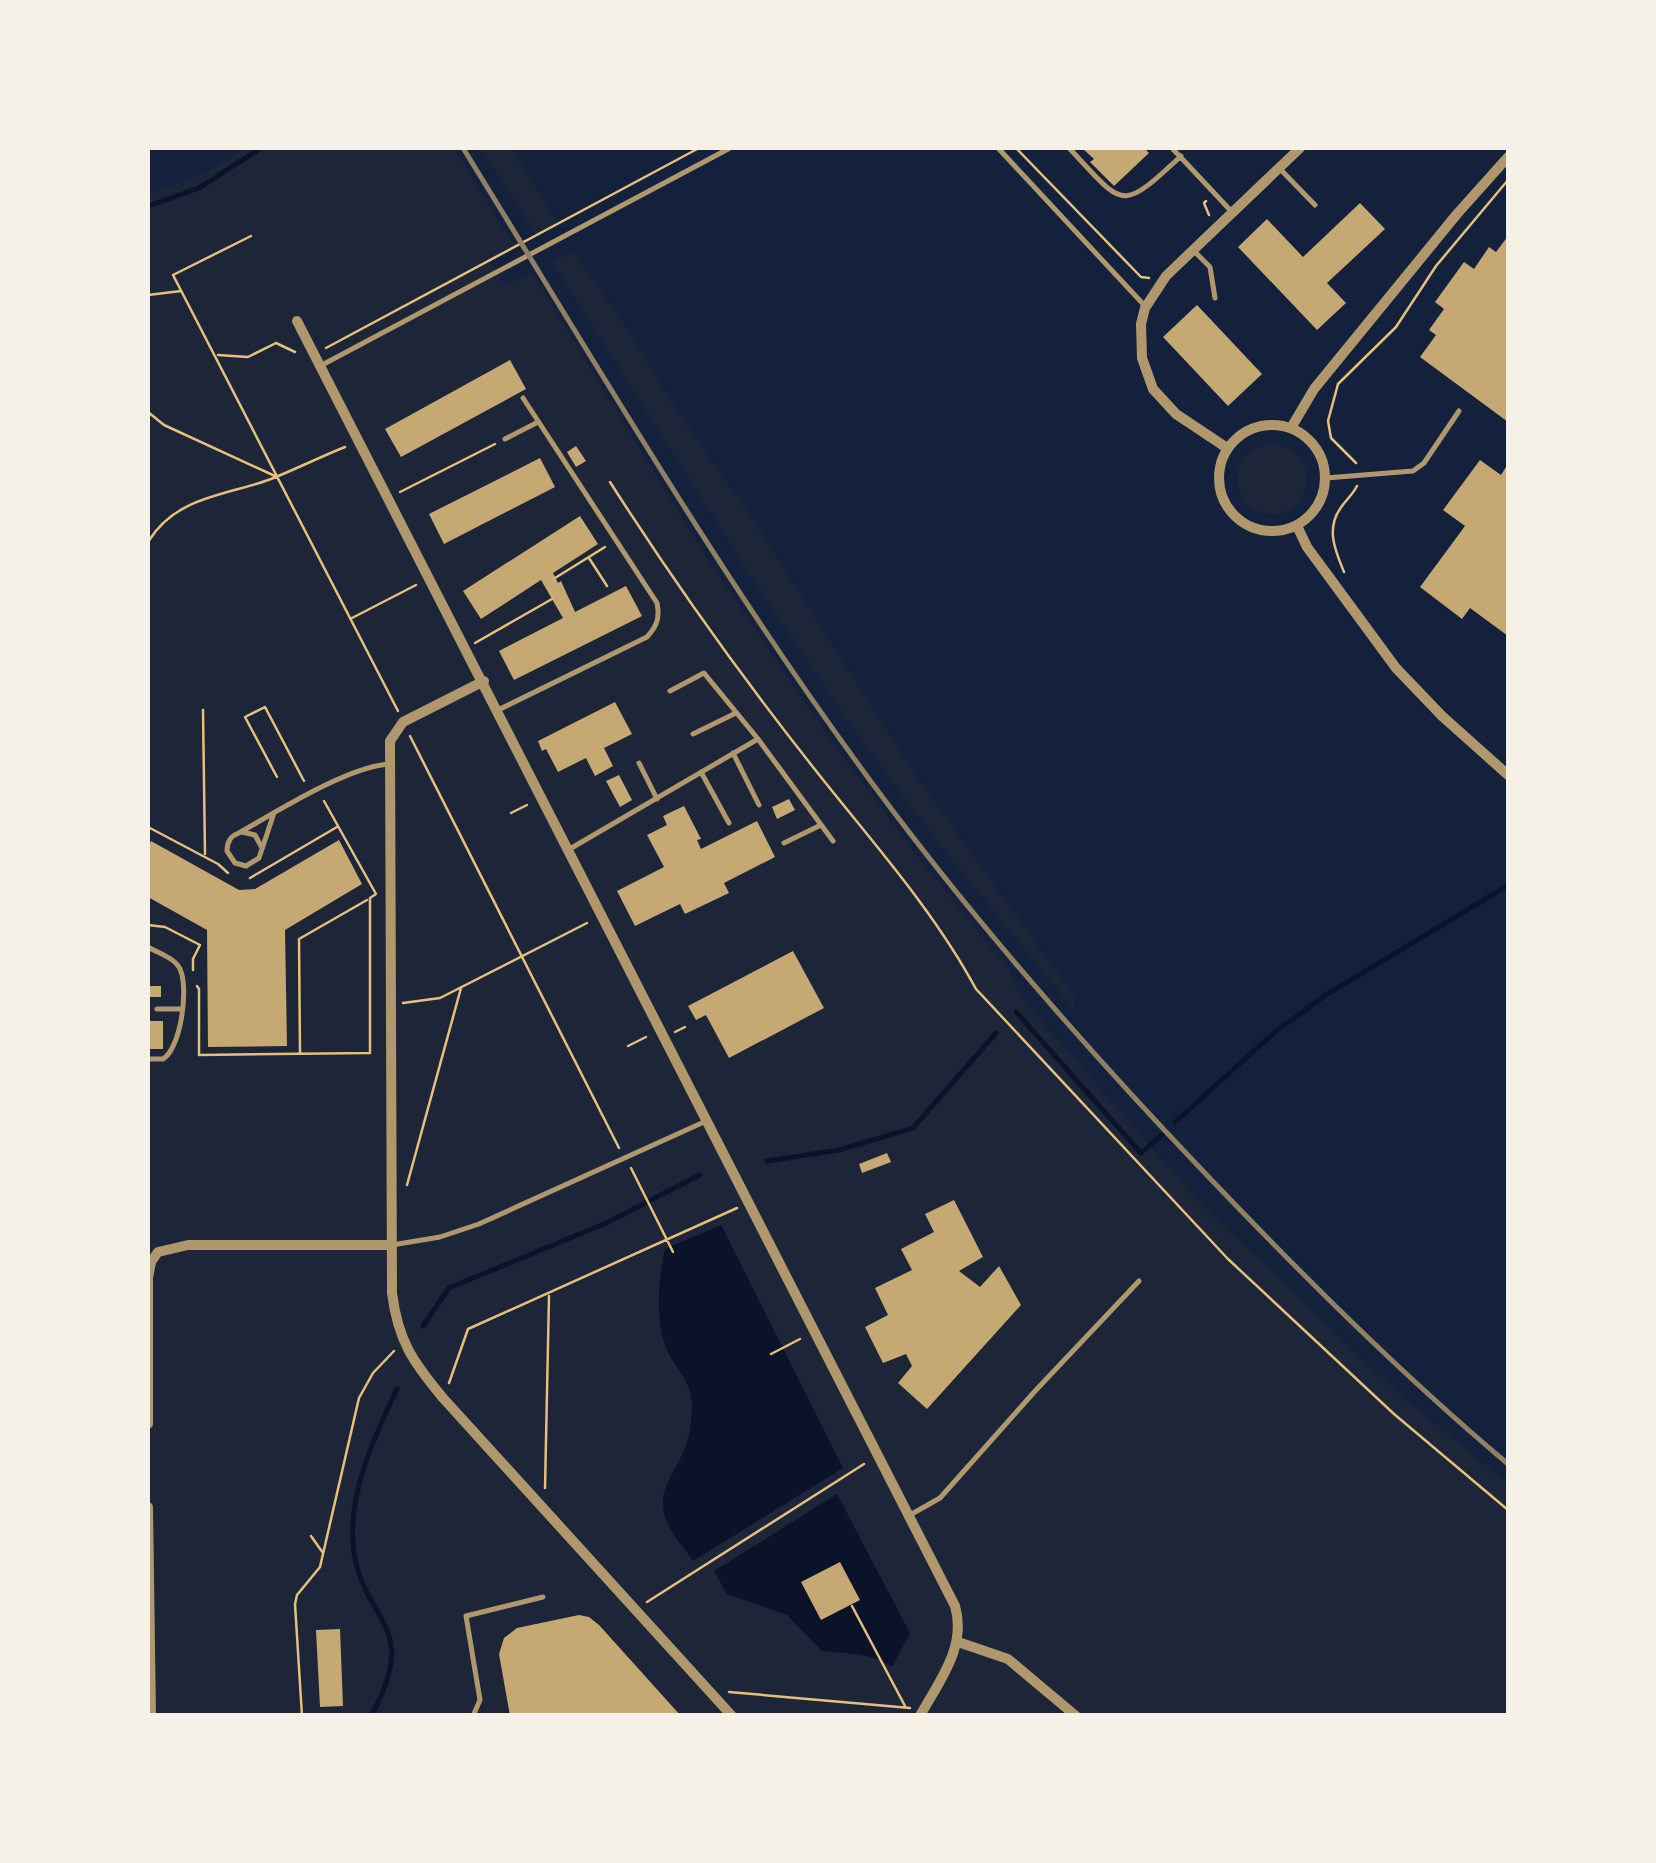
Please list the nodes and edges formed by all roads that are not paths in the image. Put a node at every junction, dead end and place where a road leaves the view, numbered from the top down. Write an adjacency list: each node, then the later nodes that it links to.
1 (730, 148): 15 (lane)
2 (998, 148): 13 (lane)
3 (1068, 148): 6 (lane)
4 (1172, 148): 6 (lane)
5 (1300, 148): 8 (street)
6 (1181, 156): 10 (lane)
7 (1508, 157): 19 (street)
8 (1279, 168): 9 (lane); 10 (street)
9 (1315, 205)
10 (1232, 212): 11 (street)
11 (1193, 250): 12 (lane); 13 (street)
12 (1215, 298)
13 (1145, 308): 21 (street)
14 (298, 320): 15 (street)
15 (322, 366): 24 (street)
16 (524, 398): 18 (lane)
17 (1459, 411): 22 (lane)
18 (539, 422): 20 (lane); 26 (lane)
19 (1291, 428): 21 (street); 22 (street)
20 (505, 439)
21 (1227, 448): 23 (street)
22 (1326, 478): 23 (street)
23 (1297, 526): 34 (street)
24 (484, 682): 26 (street); 32 (street)
25 (670, 691): 27 (lane)
26 (498, 710): 44 (street)
27 (737, 712): 28 (lane); 29 (lane)
28 (694, 734)
29 (758, 739): 30 (lane); 39 (lane)
30 (733, 753): 33 (lane); 36 (lane)
31 (640, 763): 35 (lane)
32 (390, 764): 37 (lane); 50 (street)
33 (701, 772): 35 (lane); 38 (lane)
34 (1508, 774)
35 (657, 798): 44 (lane)
36 (759, 805)
37 (274, 813): 40 (lane); 43 (lane)
38 (728, 823)
39 (821, 825): 41 (lane); 42 (lane)
40 (239, 832): 43 (lane); 43 (lane)
41 (833, 841)
42 (784, 843)
43 (262, 850)
44 (568, 850): 49 (street)
45 (148, 948): 47 (lane)
46 (157, 1009): 47 (lane)
47 (182, 1009): 48 (lane)
48 (148, 1059)
49 (707, 1120): 50 (lane); 55 (street)
50 (392, 1246): 51 (street); 61 (street)
51 (152, 1251): 53 (street)
52 (1140, 1281): 55 (lane)
53 (148, 1424)
54 (148, 1507): 59 (street)
55 (910, 1515): 57 (street)
56 (543, 1597): 60 (lane)
57 (958, 1642): 58 (street); 62 (street)
58 (922, 1712)
59 (151, 1716)
60 (472, 1716)
61 (732, 1716)
62 (1076, 1716)

